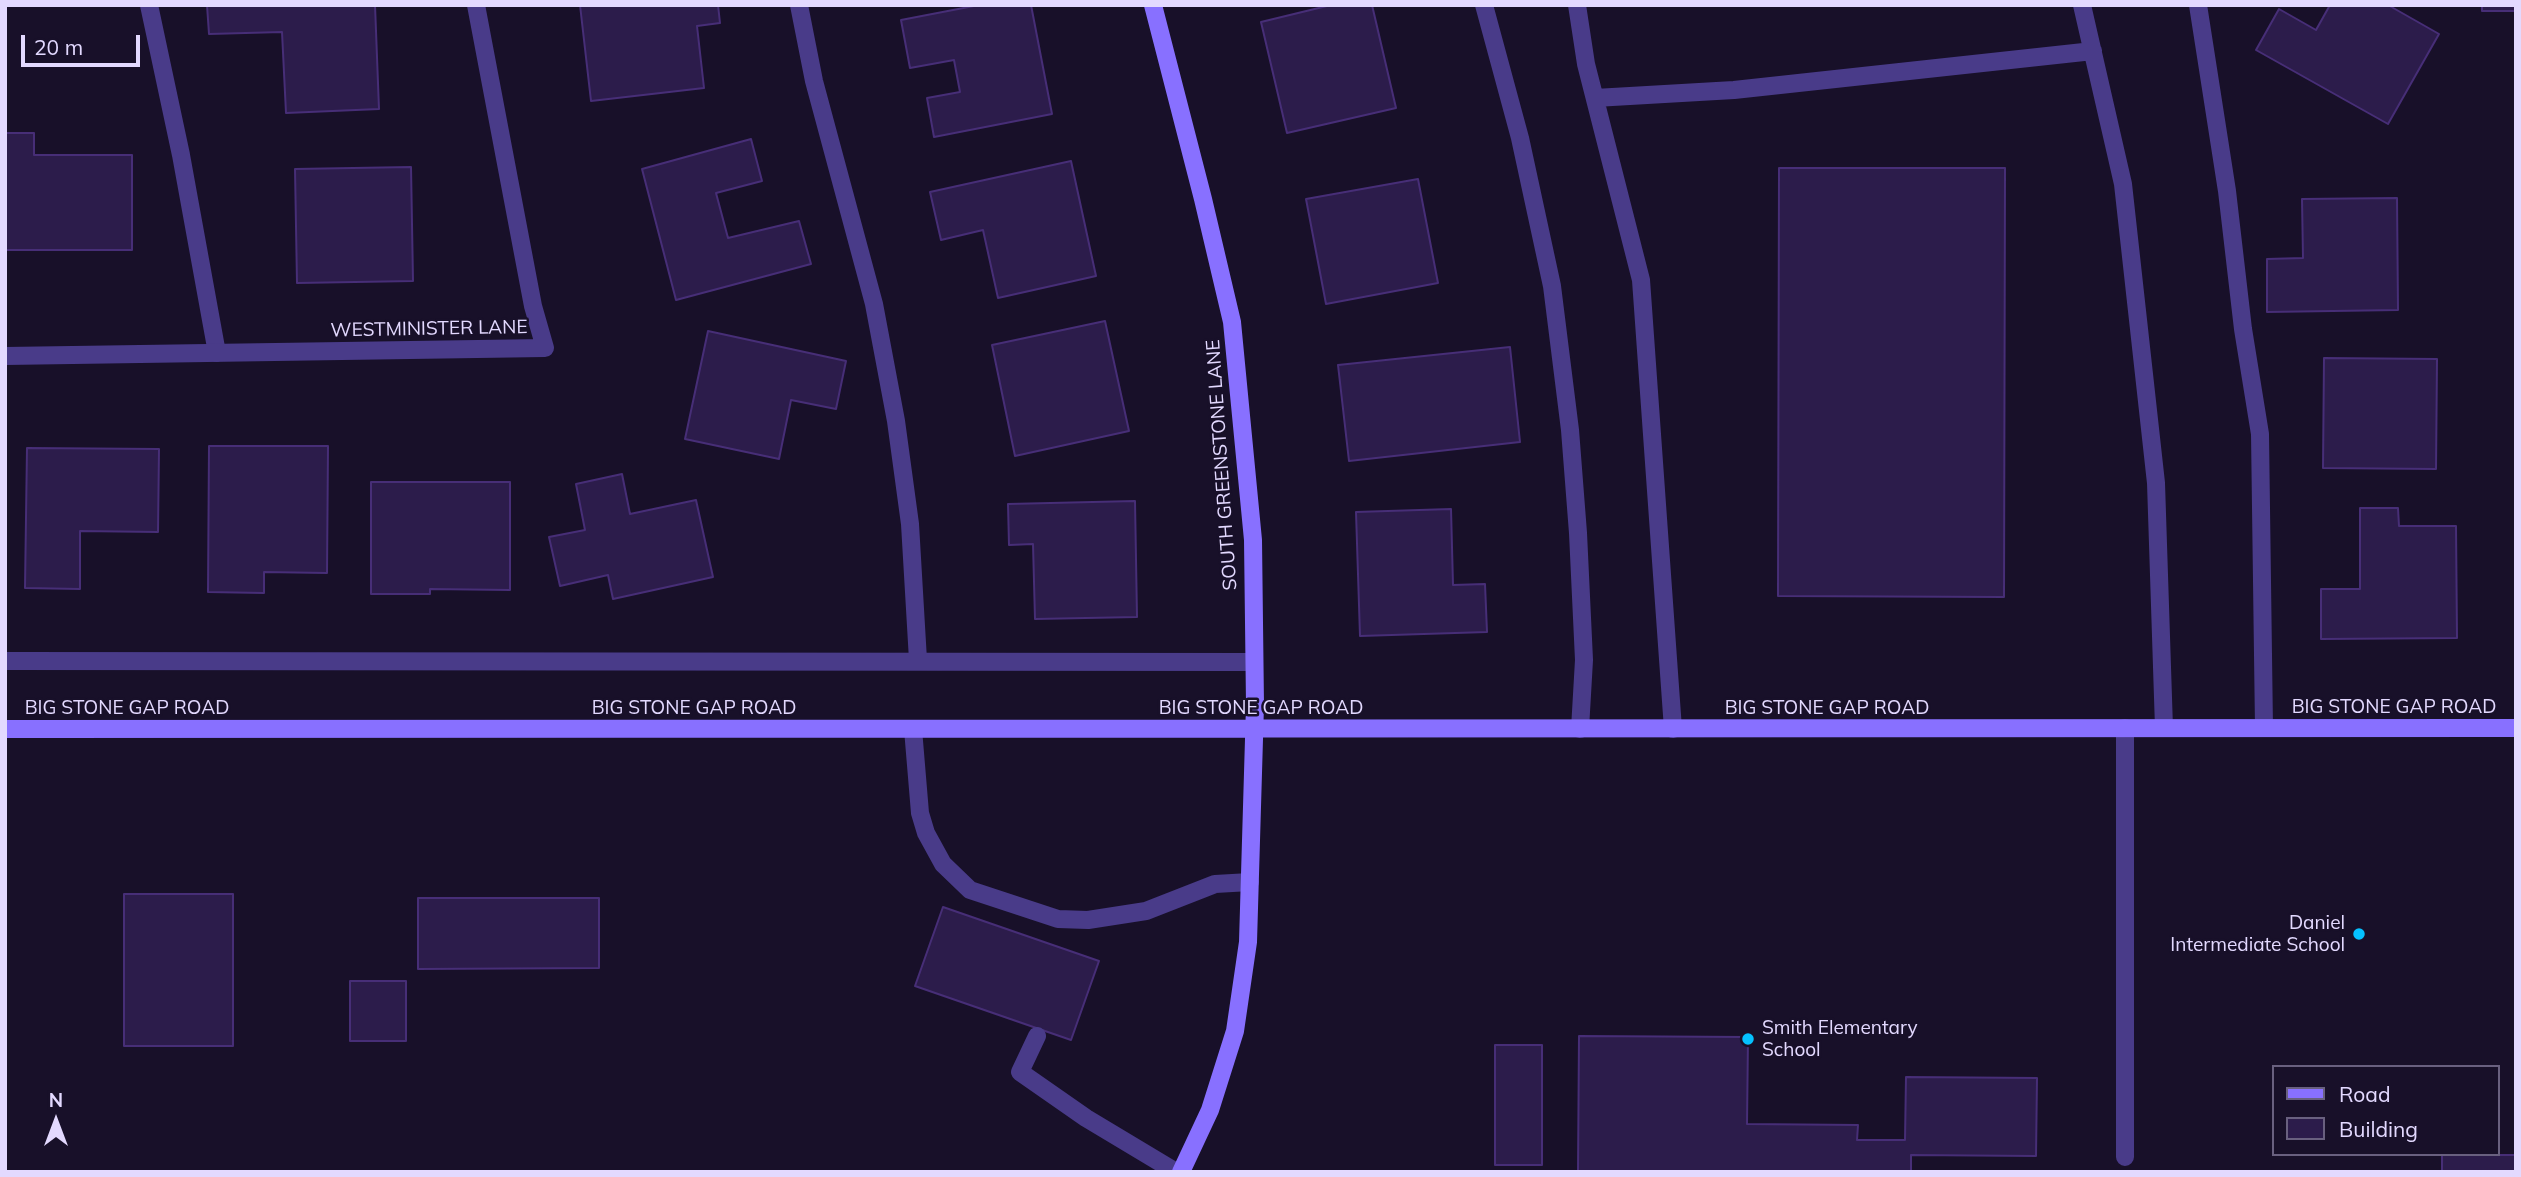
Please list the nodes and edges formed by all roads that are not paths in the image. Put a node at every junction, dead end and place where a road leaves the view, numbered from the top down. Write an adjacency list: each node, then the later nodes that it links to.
1 (149, 5): 11 (street)
2 (476, 5): 11 (street, WESTMINISTER LANE)
3 (799, 5): 13 (street)
4 (1153, 5): 15 (street, SOUTH GREENSTONE LANE)
5 (1484, 5): 23 (street)
6 (1577, 5): 10 (street)
7 (2082, 5): 9 (street)
8 (2198, 5): 18 (street)
9 (2093, 51): 10 (street); 17 (street)
10 (1594, 98): 24 (street)
11 (217, 353): 12 (street, WESTMINISTER LANE)
12 (5, 356)
13 (918, 660): 14 (street); 15 (street)
14 (5, 661)
15 (1254, 662): 22 (street, SOUTH GREENSTONE LANE)
16 (2125, 728): 17 (street, BIG STONE GAP ROAD); 24 (street, BIG STONE GAP ROAD); 27 (street)
17 (2164, 728): 18 (street, BIG STONE GAP ROAD)
18 (2264, 728): 19 (street, BIG STONE GAP ROAD)
19 (2516, 728)
20 (5, 729): 21 (street, BIG STONE GAP ROAD)
21 (913, 729): 22 (street, BIG STONE GAP ROAD); 25 (street)
22 (1254, 729): 23 (street, BIG STONE GAP ROAD); 25 (street, SOUTH GREENSTONE LANE)
23 (1580, 729): 24 (street, BIG STONE GAP ROAD)
24 (1673, 729)
25 (1250, 882): 28 (street, SOUTH GREENSTONE LANE)
26 (1037, 1036): 28 (street)
27 (2125, 1157)
28 (1178, 1172)

